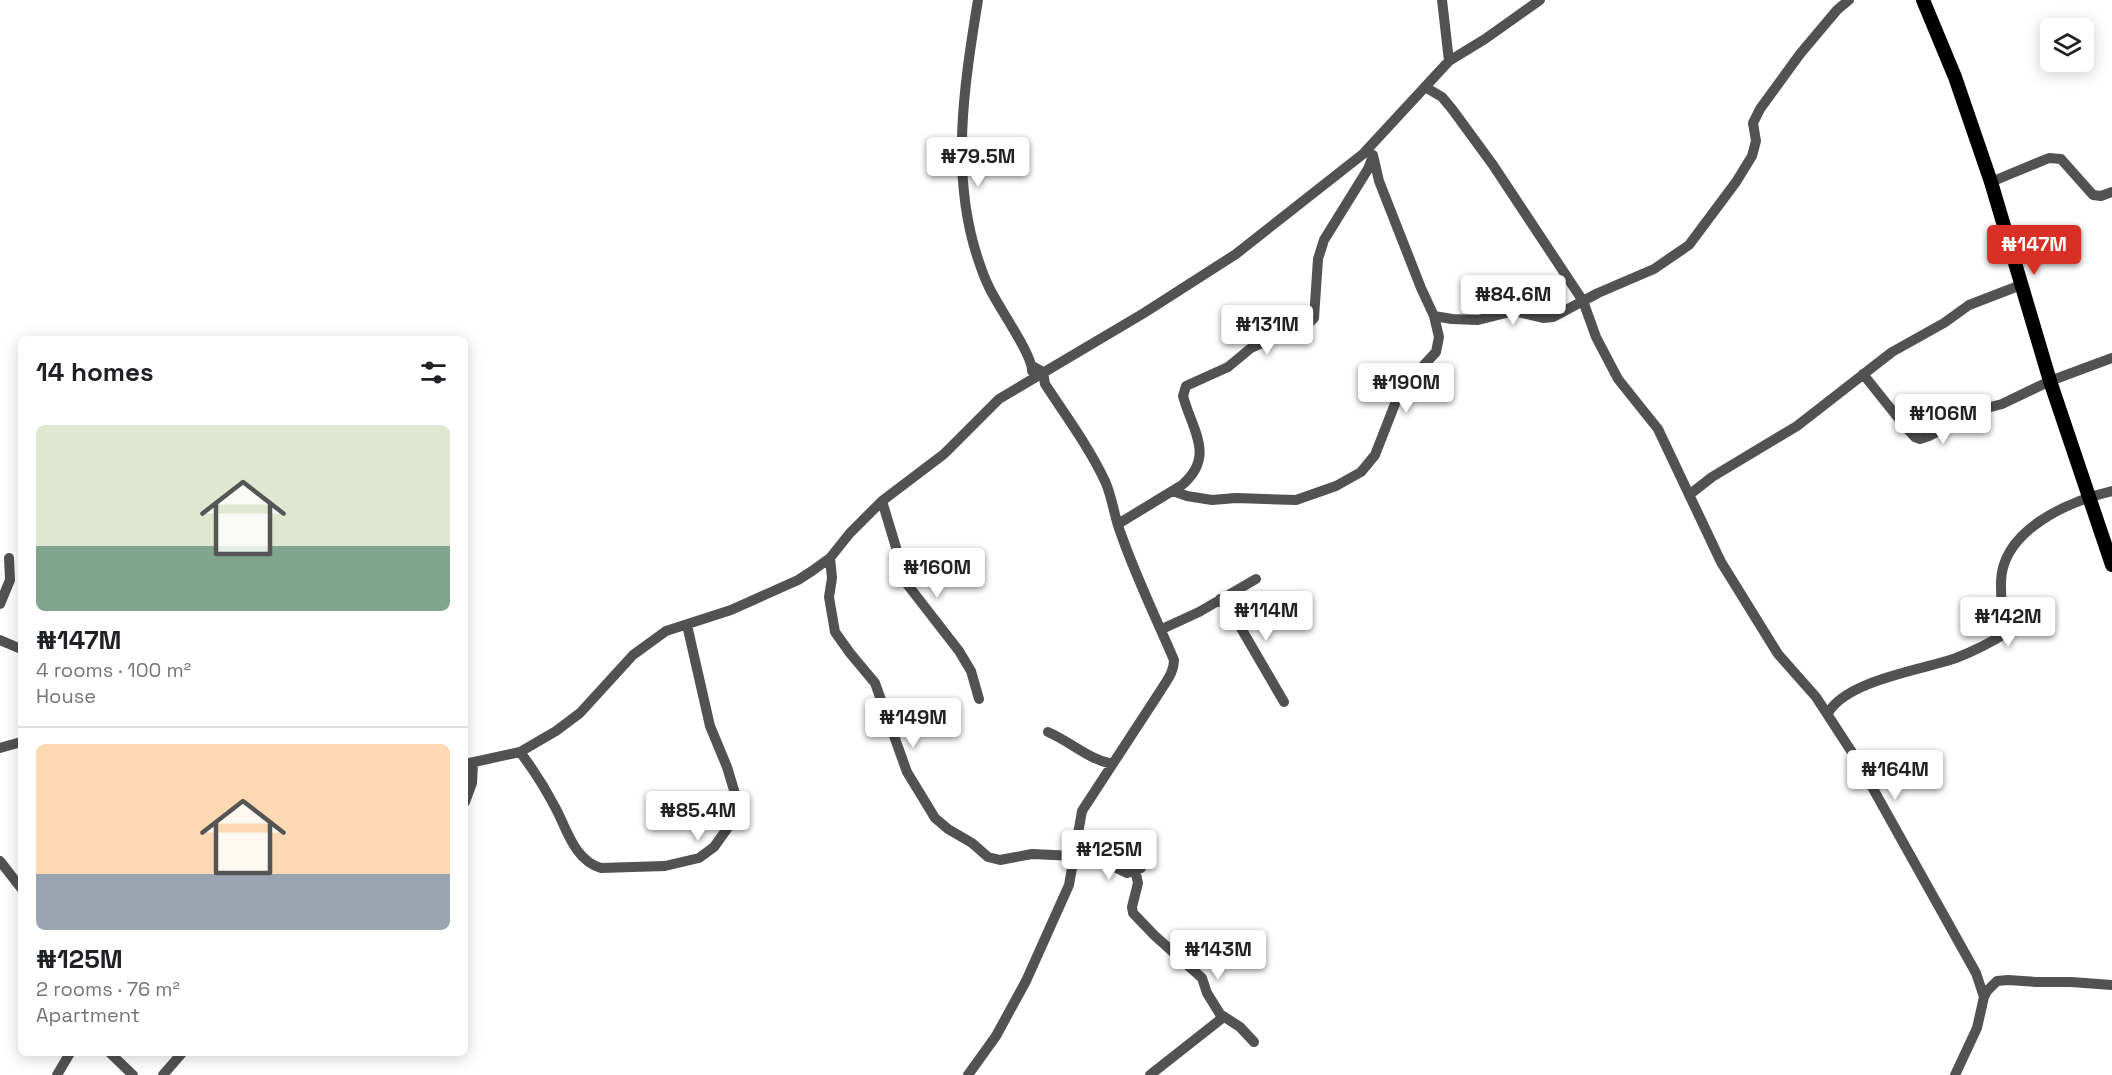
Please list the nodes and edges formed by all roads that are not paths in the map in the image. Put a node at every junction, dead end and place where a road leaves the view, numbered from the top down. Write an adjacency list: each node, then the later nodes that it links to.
1 (978, 0): 16 (street)
2 (1442, 0): 6 (street)
3 (1540, 0): 6 (street)
4 (1849, 0): 13 (street)
5 (1923, 0): 10 (main road)
6 (1449, 61): 7 (street)
7 (1425, 87): 8 (street); 13 (street)
8 (1378, 137): 9 (street); 17 (street)
9 (1373, 155): 14 (street); 21 (street)
10 (1991, 182): 11 (street); 12 (main road)
11 (2112, 192)
12 (2020, 285): 18 (street); 20 (main road)
13 (1583, 301): 14 (street); 23 (street)
14 (1434, 316): 21 (street)
15 (2112, 358): 20 (street)
16 (1032, 366): 17 (street); 19 (street)
17 (1043, 372): 19 (street); 26 (street)
18 (1863, 374): 20 (street); 23 (street)
19 (1031, 378): 25 (street)
20 (2050, 381): 24 (main road)
21 (1173, 490): 26 (street)
22 (2112, 491): 24 (street)
23 (1689, 495): 39 (street)
24 (2088, 497): 29 (main road); 39 (street)
25 (882, 501): 28 (street); 37 (street)
26 (1118, 524): 34 (street)
27 (9, 558): 32 (street)
28 (830, 558): 33 (street); 47 (street)
29 (2112, 565)
30 (1256, 579): 31 (street)
31 (1220, 599): 34 (street); 38 (street)
32 (0, 604)
33 (687, 625): 43 (street); 43 (street)
34 (1162, 629): 45 (street)
35 (0, 640): 36 (street)
36 (18, 648)
37 (979, 699)
38 (1284, 702)
39 (1828, 713): 50 (street)
40 (1048, 732): 45 (street)
41 (18, 743): 42 (street)
42 (0, 748)
43 (520, 752): 44 (street)
44 (469, 764): 46 (street)
45 (1112, 764): 47 (street)
46 (468, 794)
47 (1076, 852): 54 (street); 62 (street)
48 (0, 861): 49 (street)
49 (18, 884)
50 (1976, 973): 51 (street); 53 (street)
51 (1997, 981): 52 (street); 53 (street)
52 (2112, 985)
53 (1984, 997): 64 (street)
54 (1220, 1014): 55 (street); 63 (street)
55 (1254, 1042)
56 (68, 1056): 59 (street)
57 (113, 1056): 60 (street)
58 (179, 1056): 61 (street)
59 (57, 1075)
60 (134, 1075)
61 (163, 1075)
62 (968, 1075)
63 (1150, 1075)
64 (1955, 1075)

